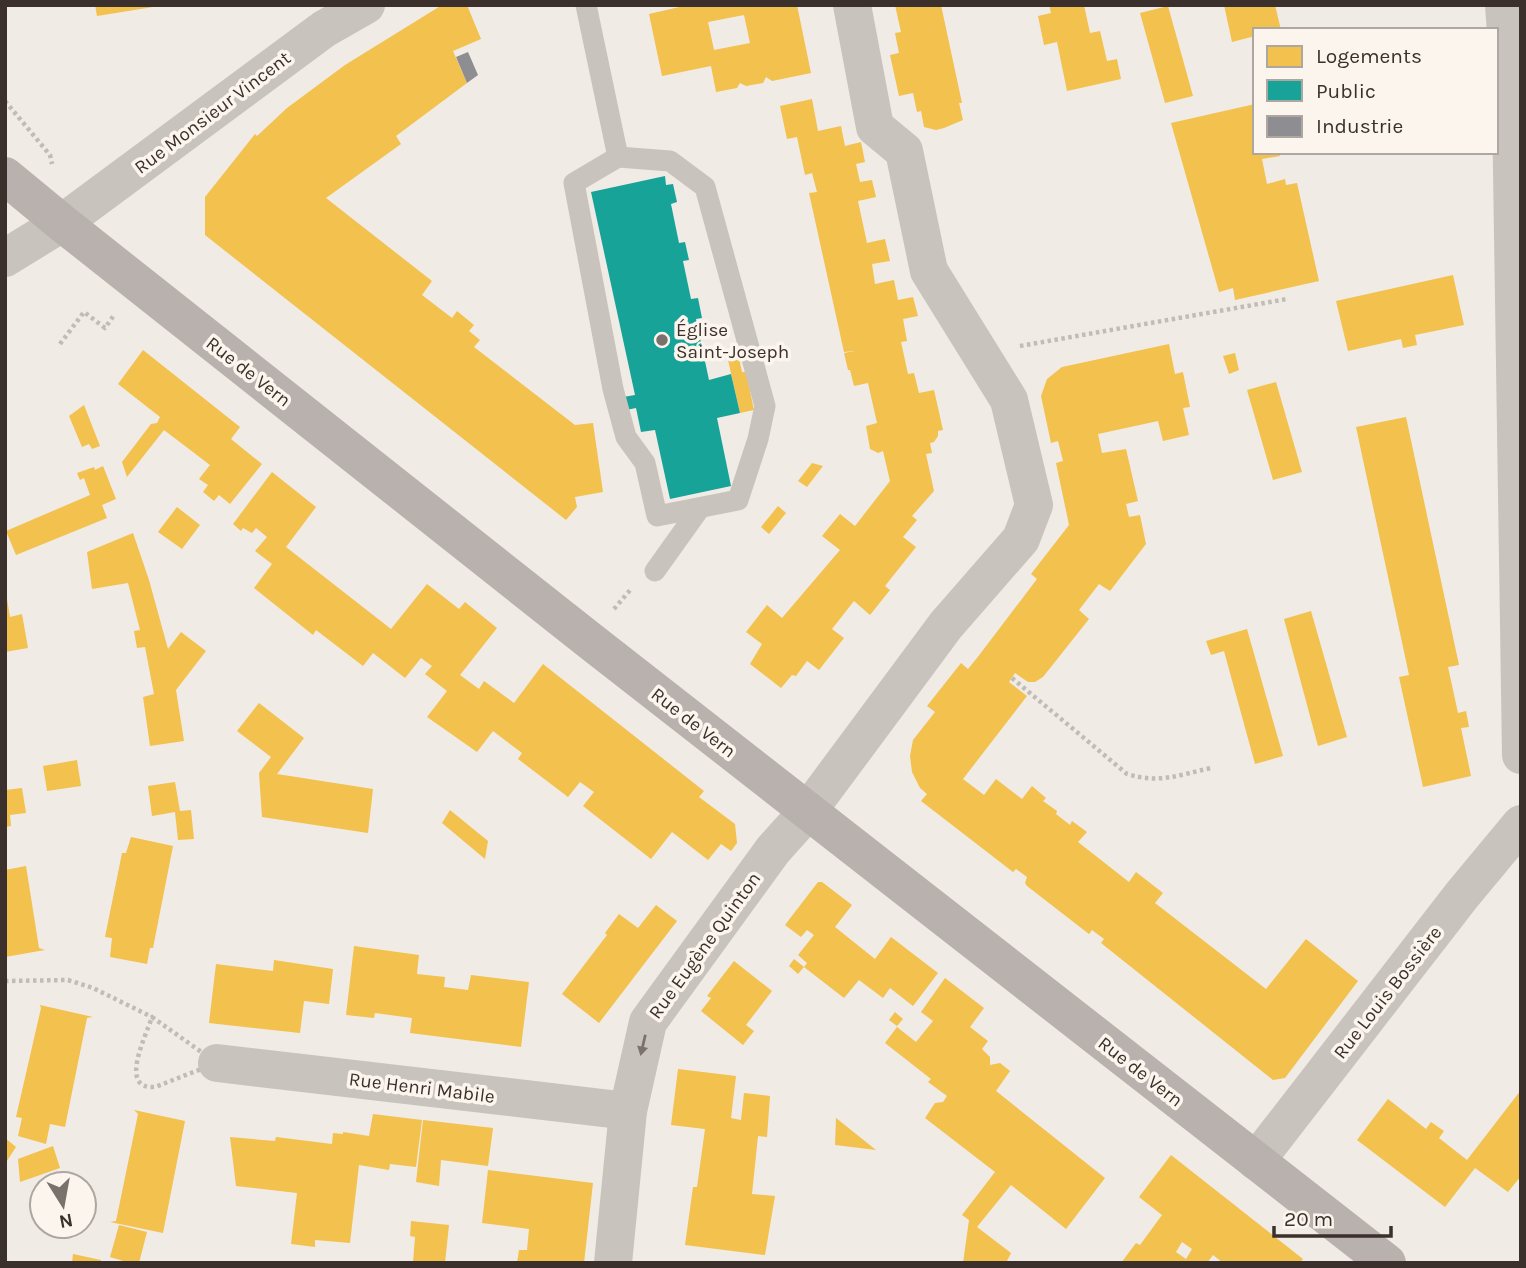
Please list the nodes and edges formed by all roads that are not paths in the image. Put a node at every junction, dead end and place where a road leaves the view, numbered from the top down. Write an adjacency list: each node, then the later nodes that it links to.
1 (366, 5): 8 (street, Rue Monsieur Vincent)
2 (586, 5): 5 (lane)
3 (852, 5): 13 (street, Rue Eugène Quinton)
4 (1504, 5): 7 (street)
5 (618, 157): 10 (lane); 10 (lane)
6 (5, 176): 8 (main road, Rue de Vern)
7 (1516, 176): 12 (street)
8 (62, 223): 9 (street, Rue Monsieur Vincent); 13 (main road, Rue de Vern)
9 (5, 258)
10 (700, 508): 11 (lane)
11 (655, 571)
12 (1521, 755)
13 (808, 811): 16 (street, Rue Eugène Quinton, one-way to 16); 17 (main road, Rue de Vern)
14 (1521, 824): 17 (street, Rue Louis Bossière)
15 (217, 1063): 16 (street, Rue Henri Mabile)
16 (628, 1111): 18 (street, Rue Eugène Quinton)
17 (1256, 1161): 19 (main road, Rue de Vern)
18 (613, 1263)
19 (1387, 1263)

